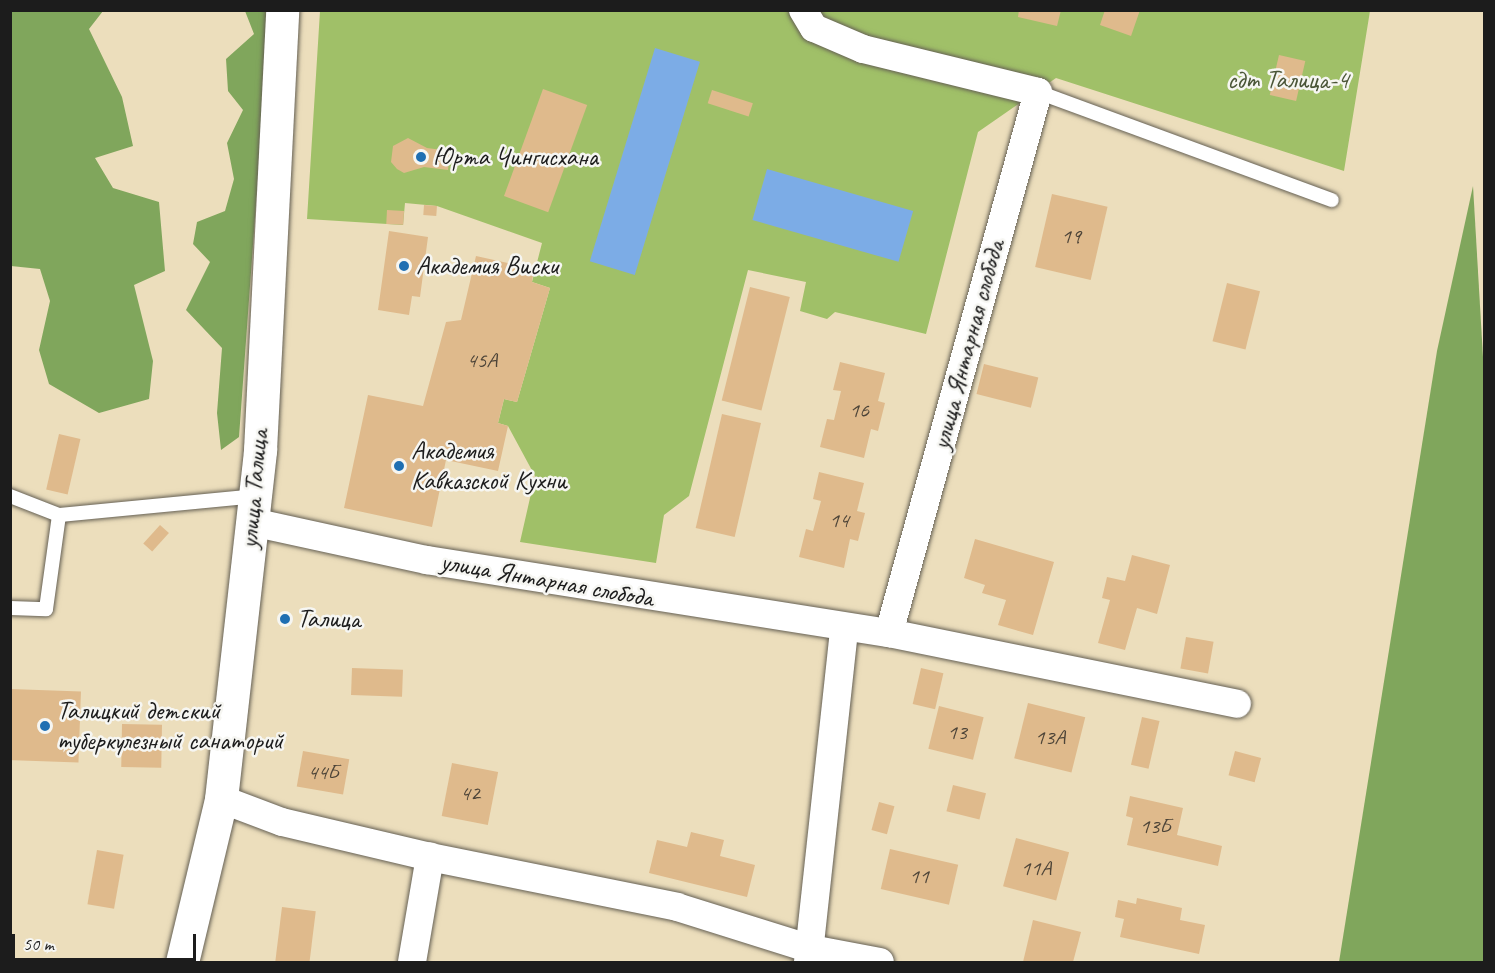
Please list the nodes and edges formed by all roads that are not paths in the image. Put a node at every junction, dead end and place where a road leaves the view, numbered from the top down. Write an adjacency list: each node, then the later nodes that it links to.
1 (282, 10): 6 (street, улица Талица)
2 (803, 10): 3 (street)
3 (1038, 92): 4 (lane); 10 (street, улица Янтарная слобода)
4 (1332, 200)
5 (10, 496): 7 (lane)
6 (253, 509): 7 (lane); 9 (street, улица Янтарная слобода); 12 (street, улица Талица)
7 (59, 515): 8 (lane)
8 (10, 608)
9 (844, 629): 10 (street, улица Янтарная слобода); 14 (street)
10 (889, 633): 11 (street, улица Янтарная слобода)
11 (1237, 704)
12 (222, 799): 13 (street); 15 (street, улица Талица)
13 (430, 857): 14 (street); 16 (street)
14 (809, 956): 17 (street)
15 (182, 963)
16 (412, 963)
17 (880, 963)

